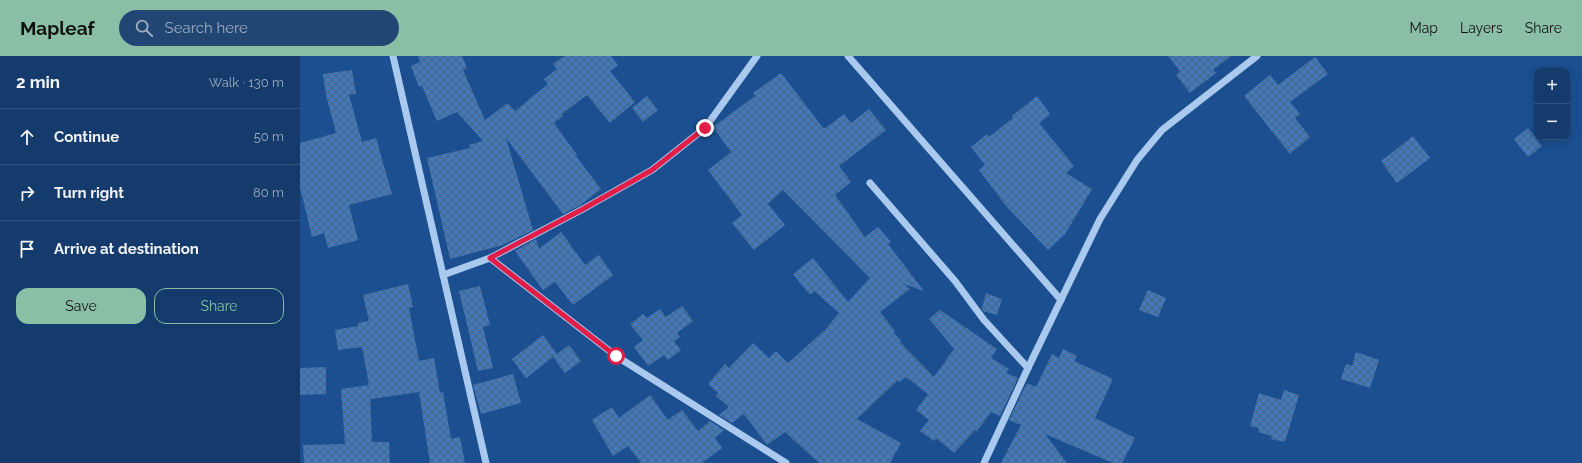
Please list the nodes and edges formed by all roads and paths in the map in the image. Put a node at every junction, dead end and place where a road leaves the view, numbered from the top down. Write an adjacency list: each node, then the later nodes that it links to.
1 (393, 56): 7 (street)
2 (757, 56): 6 (street)
3 (848, 56): 8 (street)
4 (1257, 56): 8 (street)
5 (870, 183): 9 (street)
6 (490, 258): 7 (street); 10 (street)
7 (443, 275): 11 (street)
8 (1061, 300): 9 (street)
9 (1028, 368): 12 (street)
10 (781, 462)
11 (486, 463)
12 (984, 463)

